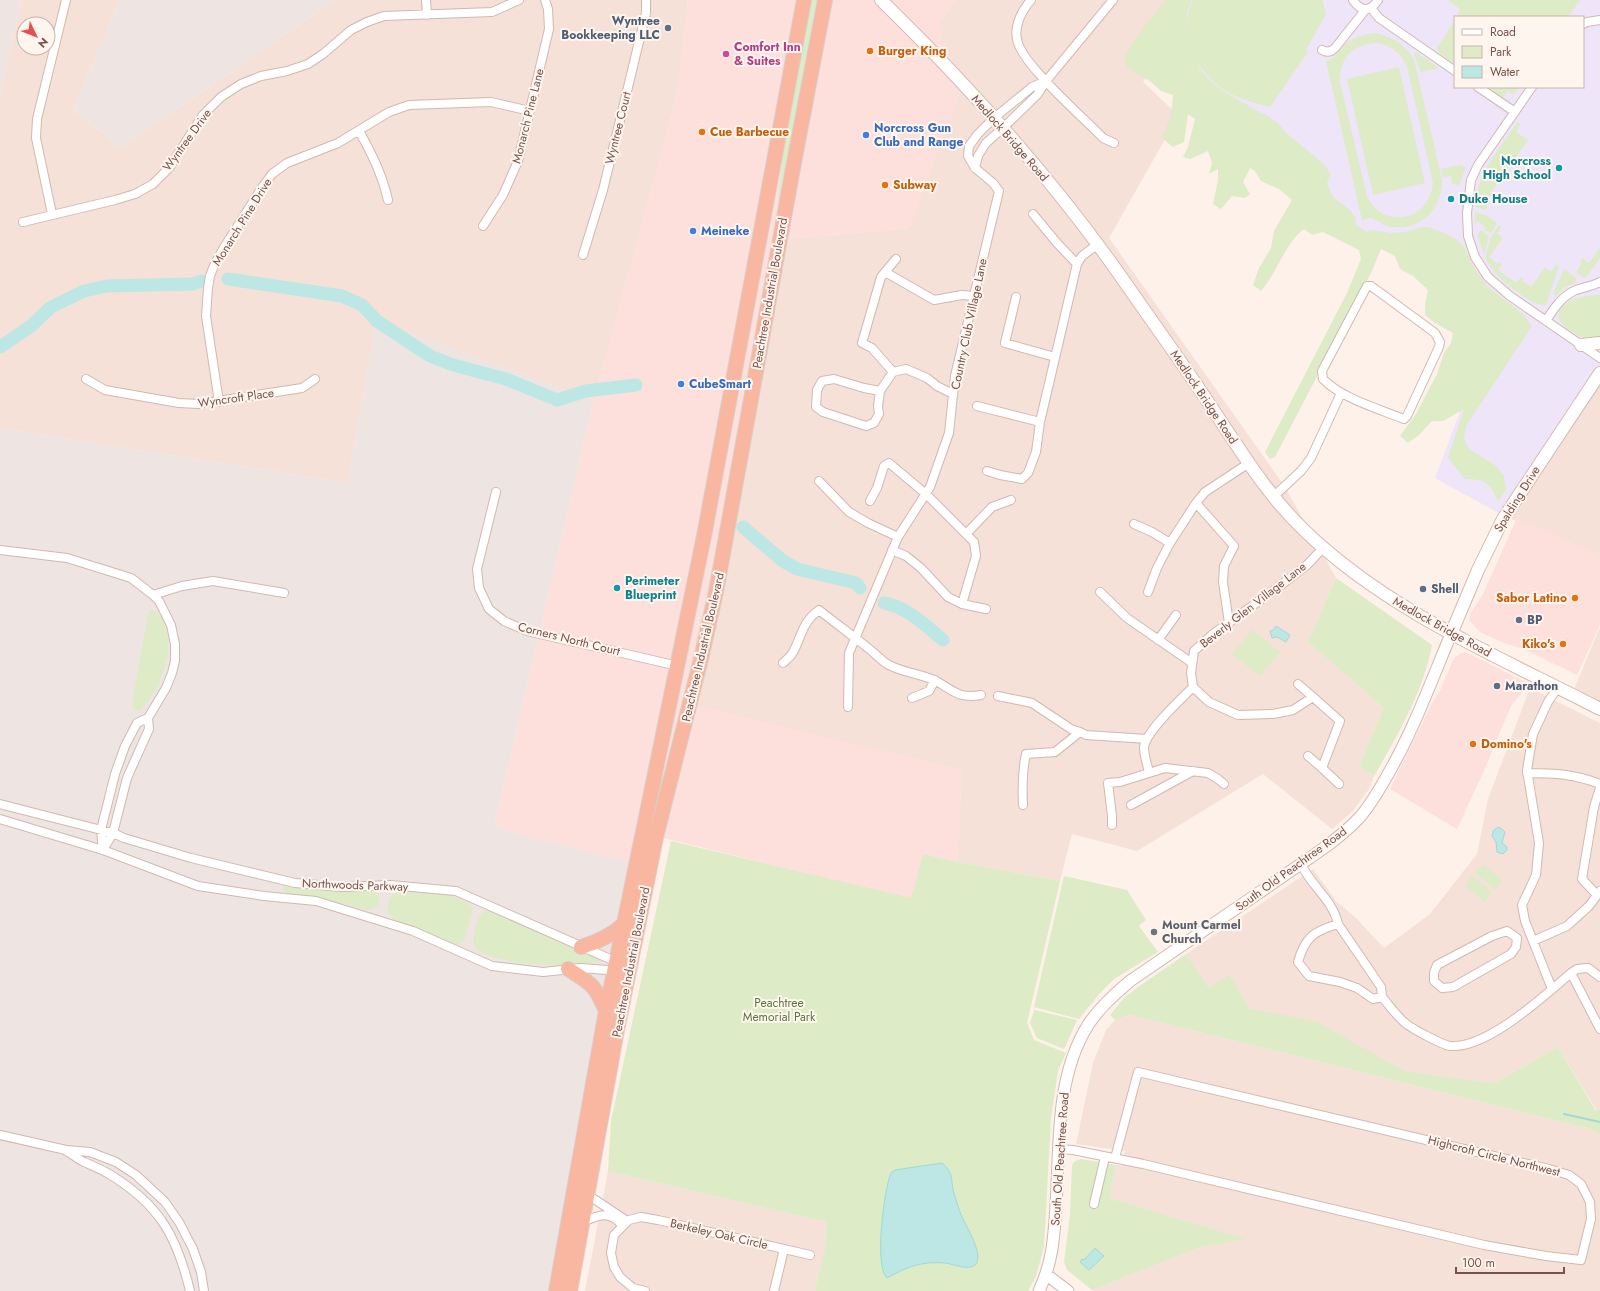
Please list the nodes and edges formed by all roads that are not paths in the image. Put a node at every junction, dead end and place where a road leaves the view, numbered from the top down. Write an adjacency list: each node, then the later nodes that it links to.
1 (66, 0): 32 (street)
2 (426, 0): 15 (street)
3 (519, 0): 15 (street, Wyntree Drive)
4 (544, 0): 24 (street, Monarch Pine Lane)
5 (646, 0): 37 (street, Wyntree Court)
6 (804, 0): 88 (highway, Peachtree Industrial Boulevard)
7 (825, 0): 17 (highway, Peachtree Industrial Boulevard)
8 (833, 0): 17 (highway)
9 (881, 0): 26 (main road, Medlock Bridge Road)
10 (1031, 0): 21 (street)
11 (1113, 0): 21 (street)
12 (1353, 0): 14 (street)
13 (1378, 0): 14 (street)
14 (1368, 8): 19 (street); 20 (street)
15 (427, 15): 32 (street, Wyntree Drive)
16 (1600, 20): 18 (street)
17 (821, 22): 141 (highway, Peachtree Industrial Boulevard)
18 (1584, 24)
19 (1322, 50)
20 (1454, 70)
21 (1046, 81): 26 (street); 27 (street); 29 (street)
22 (1479, 88): 25 (street)
23 (1531, 88): 25 (street)
24 (530, 111): 28 (street, Monarch Pine Drive); 35 (street, Monarch Pine Lane)
25 (1515, 112): 44 (street)
26 (994, 118): 27 (main road, Medlock Bridge Road); 30 (street)
27 (1004, 128): 30 (street); 36 (main road, Medlock Bridge Road)
28 (359, 131): 31 (street); 56 (street, Monarch Pine Drive)
29 (1114, 144)
30 (974, 168): 42 (street, Country Club Village Lane)
31 (388, 200)
32 (52, 214): 34 (street, Wyntree Drive)
33 (1033, 214): 39 (street)
34 (23, 222)
35 (483, 226)
36 (1098, 244): 39 (street); 59 (main road, Medlock Bridge Road)
37 (583, 255)
38 (896, 259): 40 (street)
39 (1077, 264): 47 (street)
40 (885, 272): 42 (street); 49 (street)
41 (1600, 282): 44 (street)
42 (974, 296): 55 (street, Country Club Village Lane)
43 (1016, 296): 47 (street)
44 (1546, 321): 46 (street)
45 (1600, 343): 46 (main road)
46 (1581, 345): 48 (street)
47 (1055, 357): 58 (street)
48 (1600, 358)
49 (892, 372): 53 (street); 55 (street)
50 (1600, 373): 83 (main road, Spalding Drive)
51 (86, 379): 56 (street, Wyncroft Place)
52 (315, 379): 56 (street, Wyncroft Place)
53 (880, 391): 53 (street)
54 (1340, 393): 54 (street); 64 (street)
55 (953, 394): 63 (street, Country Club Village Lane)
56 (220, 402)
57 (977, 406): 58 (street)
58 (1040, 422): 60 (street)
59 (1248, 463): 64 (main road, Medlock Bridge Road); 67 (street)
60 (987, 471)
61 (819, 480): 70 (street)
62 (496, 492): 88 (street, Corners North Court)
63 (926, 494): 66 (street); 69 (street); 70 (street, Country Club Village Lane)
64 (1273, 497): 72 (main road, Medlock Bridge Road)
65 (1011, 500): 69 (street)
66 (870, 501)
67 (1196, 503): 71 (street); 82 (street)
68 (1134, 524): 71 (street)
69 (966, 534): 79 (street)
70 (898, 537): 74 (street, Country Club Village Lane)
71 (1170, 543): 76 (street)
72 (1323, 548): 82 (street, Beverly Glen Village Lane); 83 (main road, Medlock Bridge Road)
73 (0, 550): 78 (street)
74 (892, 550): 79 (street); 84 (street, Country Club Village Lane)
75 (1100, 592): 85 (street)
76 (1148, 592)
77 (284, 593): 78 (street)
78 (154, 595): 99 (street)
79 (962, 604): 80 (street)
80 (986, 609)
81 (1176, 615): 85 (street)
82 (1229, 623): 87 (street, Beverly Glen Village Lane)
83 (1451, 634): 92 (main road, Medlock Bridge Road); 119 (street, South Old Peachtree Road)
84 (856, 638): 86 (street); 89 (street); 97 (street, Country Club Village Lane)
85 (1158, 640): 87 (street)
86 (783, 663)
87 (1192, 663): 91 (street, Beverly Glen Village Lane)
88 (678, 666): 121 (highway, Peachtree Industrial Boulevard)
89 (935, 680): 93 (street); 96 (street)
90 (1298, 684): 95 (street)
91 (1193, 687): 95 (street); 101 (street)
92 (1558, 687): 98 (main road, Medlock Bridge Road); 106 (street)
93 (981, 695)
94 (998, 696): 100 (street)
95 (1312, 697): 103 (street)
96 (912, 698)
97 (848, 706)
98 (1600, 708)
99 (148, 718): 116 (street); 117 (street)
100 (1080, 732): 101 (street); 112 (street)
101 (1146, 738): 105 (street)
102 (1308, 756): 103 (street)
103 (1322, 768): 108 (street)
104 (1194, 771): 105 (street); 107 (street); 113 (street)
105 (1149, 772): 115 (street)
106 (1527, 773): 109 (street); 123 (street)
107 (1224, 784)
108 (1339, 784)
109 (1600, 784)
110 (1600, 788): 120 (street)
111 (0, 804): 116 (street, Northwoods Parkway)
112 (1023, 805)
113 (1131, 805)
114 (0, 820): 118 (street, Northwoods Parkway)
115 (1112, 825)
116 (101, 830): 117 (street, Northwoods Parkway); 118 (street)
117 (113, 834): 118 (street); 126 (street, Northwoods Parkway)
118 (103, 850): 128 (street, Northwoods Parkway)
119 (1301, 864): 122 (street); 137 (street, South Old Peachtree Road)
120 (1599, 893): 125 (street)
121 (624, 924): 126 (highway); 134 (highway, Peachtree Industrial Boulevard)
122 (1338, 924): 133 (street); 133 (street)
123 (1528, 930): 124 (street); 125 (street)
124 (1517, 938): 124 (street)
125 (1533, 941): 132 (street)
126 (581, 946): 127 (street, Northwoods Parkway)
127 (610, 959)
128 (568, 969): 129 (street, Northwoods Parkway); 134 (highway)
129 (607, 970)
130 (1571, 973): 131 (street); 132 (street); 135 (street)
131 (1600, 977)
132 (1552, 989): 133 (street)
133 (1382, 997)
134 (606, 1011): 151 (highway, Peachtree Industrial Boulevard)
135 (1600, 1029)
136 (0, 1135): 138 (street)
137 (1059, 1149): 139 (street, Highcroft Circle Northwest); 148 (street, South Old Peachtree Road)
138 (66, 1150): 149 (street); 150 (street)
139 (1105, 1157): 140 (street, Highcroft Circle Northwest); 142 (street)
140 (1116, 1158): 140 (street, Highcroft Circle Northwest)
141 (588, 1195): 143 (street); 144 (highway, Peachtree Industrial Boulevard)
142 (1094, 1204)
143 (606, 1212): 144 (street); 145 (street)
144 (582, 1222): 152 (highway, Peachtree Industrial Boulevard)
145 (625, 1224): 146 (street, Berkeley Oak Circle); 153 (street)
146 (784, 1249): 147 (street, Berkeley Oak Circle); 154 (street)
147 (810, 1255)
148 (1047, 1274): 155 (street, South Old Peachtree Road); 156 (street)
149 (190, 1291)
150 (204, 1291)
151 (556, 1291)
152 (570, 1291)
153 (645, 1291)
154 (774, 1291)
155 (1039, 1291)
156 (1068, 1291)

